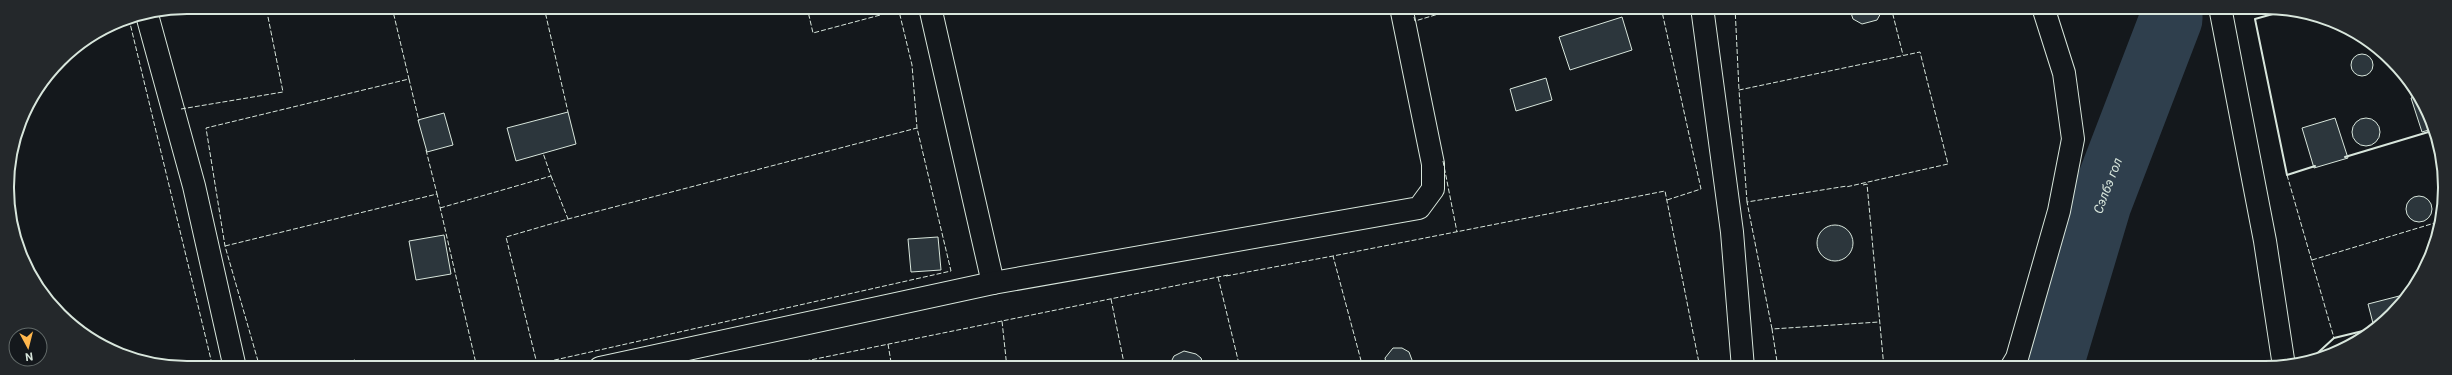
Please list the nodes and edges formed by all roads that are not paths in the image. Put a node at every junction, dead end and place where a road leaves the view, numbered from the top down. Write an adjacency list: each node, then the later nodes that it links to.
1 (932, 14): 7 (street)
2 (1402, 14): 7 (street)
3 (1703, 14): 11 (street)
4 (2045, 14): 12 (street)
5 (2221, 14): 8 (street)
6 (148, 19): 9 (street)
7 (993, 283): 10 (street)
8 (2283, 360)
9 (233, 361)
10 (632, 361)
11 (1742, 361)
12 (2015, 361)

